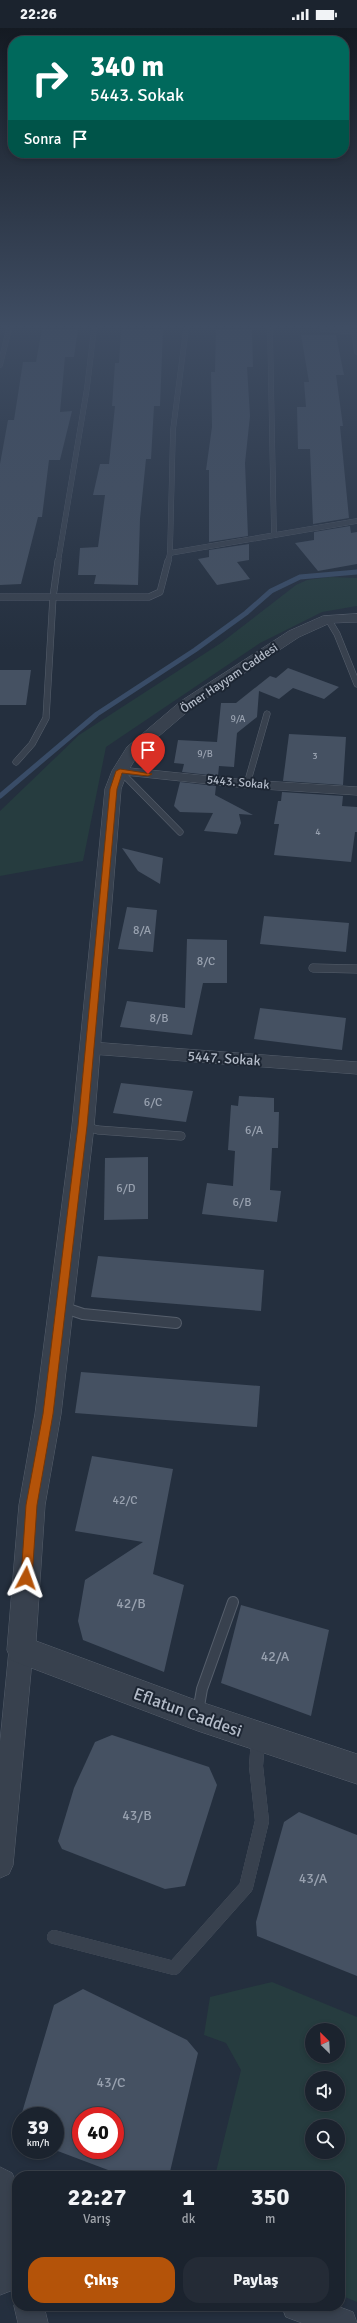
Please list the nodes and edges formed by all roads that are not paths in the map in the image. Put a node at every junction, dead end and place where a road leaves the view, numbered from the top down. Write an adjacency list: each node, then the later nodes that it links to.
1 (79, 436): 8 (lane)
2 (173, 436): 6 (lane)
3 (272, 436): 5 (lane)
4 (357, 521): 5 (lane)
5 (274, 535): 6 (lane)
6 (170, 553): 8 (lane)
7 (0, 597): 8 (lane)
8 (53, 597): 13 (lane)
9 (357, 618): 10 (street, Ömer Hayyam Caddesi)
10 (328, 619): 11 (lane); 14 (street, Ömer Hayyam Caddesi)
11 (357, 684)
12 (267, 714): 15 (lane)
13 (16, 762)
14 (120, 771): 15 (street, 5443. Sokak); 17 (lane); 20 (street, Ömer Hayyam Caddesi)
15 (247, 784): 16 (street, 5443. Sokak)
16 (357, 791)
17 (180, 832)
18 (313, 968): 19 (lane)
19 (357, 969)
20 (91, 1048): 21 (street, 5447. Sokak); 22 (street, Ömer Hayyam Caddesi)
21 (357, 1068)
22 (83, 1126): 23 (lane); 24 (street, Ömer Hayyam Caddesi)
23 (181, 1136)
24 (62, 1307): 25 (lane); 27 (street, Ömer Hayyam Caddesi)
25 (176, 1323)
26 (233, 1602): 28 (lane)
27 (21, 1650): 28 (street, Eflatun Caddesi); 31 (street)
28 (198, 1716): 29 (street, Eflatun Caddesi)
29 (258, 1737): 30 (street, Eflatun Caddesi); 32 (lane)
30 (357, 1769)
31 (0, 1865)
32 (54, 1937)
33 (0, 2178): 35 (street)
34 (0, 2185): 36 (street)
35 (12, 2185)
36 (10, 2264)
37 (30, 2311): 39 (street)
38 (310, 2311): 40 (street)
39 (33, 2323)
40 (342, 2323)

